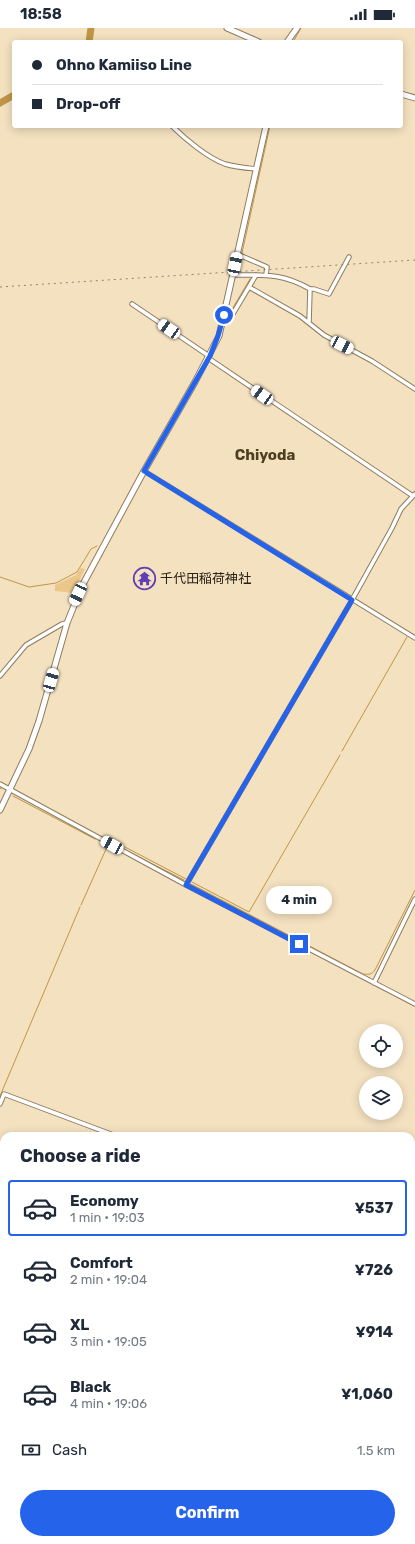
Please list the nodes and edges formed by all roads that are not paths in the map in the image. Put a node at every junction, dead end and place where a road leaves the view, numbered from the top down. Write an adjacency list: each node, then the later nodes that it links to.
1 (227, 28): 3 (main road)
2 (297, 28): 5 (main road)
3 (241, 31): 4 (main road)
4 (256, 40)
5 (289, 40)
6 (403, 95): 7 (main road)
7 (415, 98)
8 (174, 128): 10 (street)
9 (266, 128): 10 (main road)
10 (256, 169): 11 (main road)
11 (238, 254): 13 (main road); 15 (street)
12 (349, 257): 17 (street)
13 (233, 275): 14 (street); 19 (main road)
14 (256, 275): 15 (street); 16 (street)
15 (266, 275): 17 (street)
16 (249, 287): 19 (street); 20 (street)
17 (310, 289): 20 (street)
18 (132, 304): 21 (street)
19 (224, 315): 21 (main road)
20 (309, 323): 22 (street)
21 (209, 357): 23 (main road); 24 (street)
22 (415, 389)
23 (144, 471): 25 (street); 26 (main road)
24 (414, 495): 25 (street)
25 (352, 600): 27 (street); 32 (street)
26 (67, 623): 28 (street); 30 (main road)
27 (415, 638)
28 (0, 676)
29 (0, 784): 30 (street)
30 (10, 790): 31 (main road); 32 (street)
31 (0, 810)
32 (186, 885): 34 (street)
33 (415, 899): 34 (street)
34 (374, 983): 35 (street)
35 (415, 1004)
36 (0, 1104): 37 (street)
37 (105, 1132)

